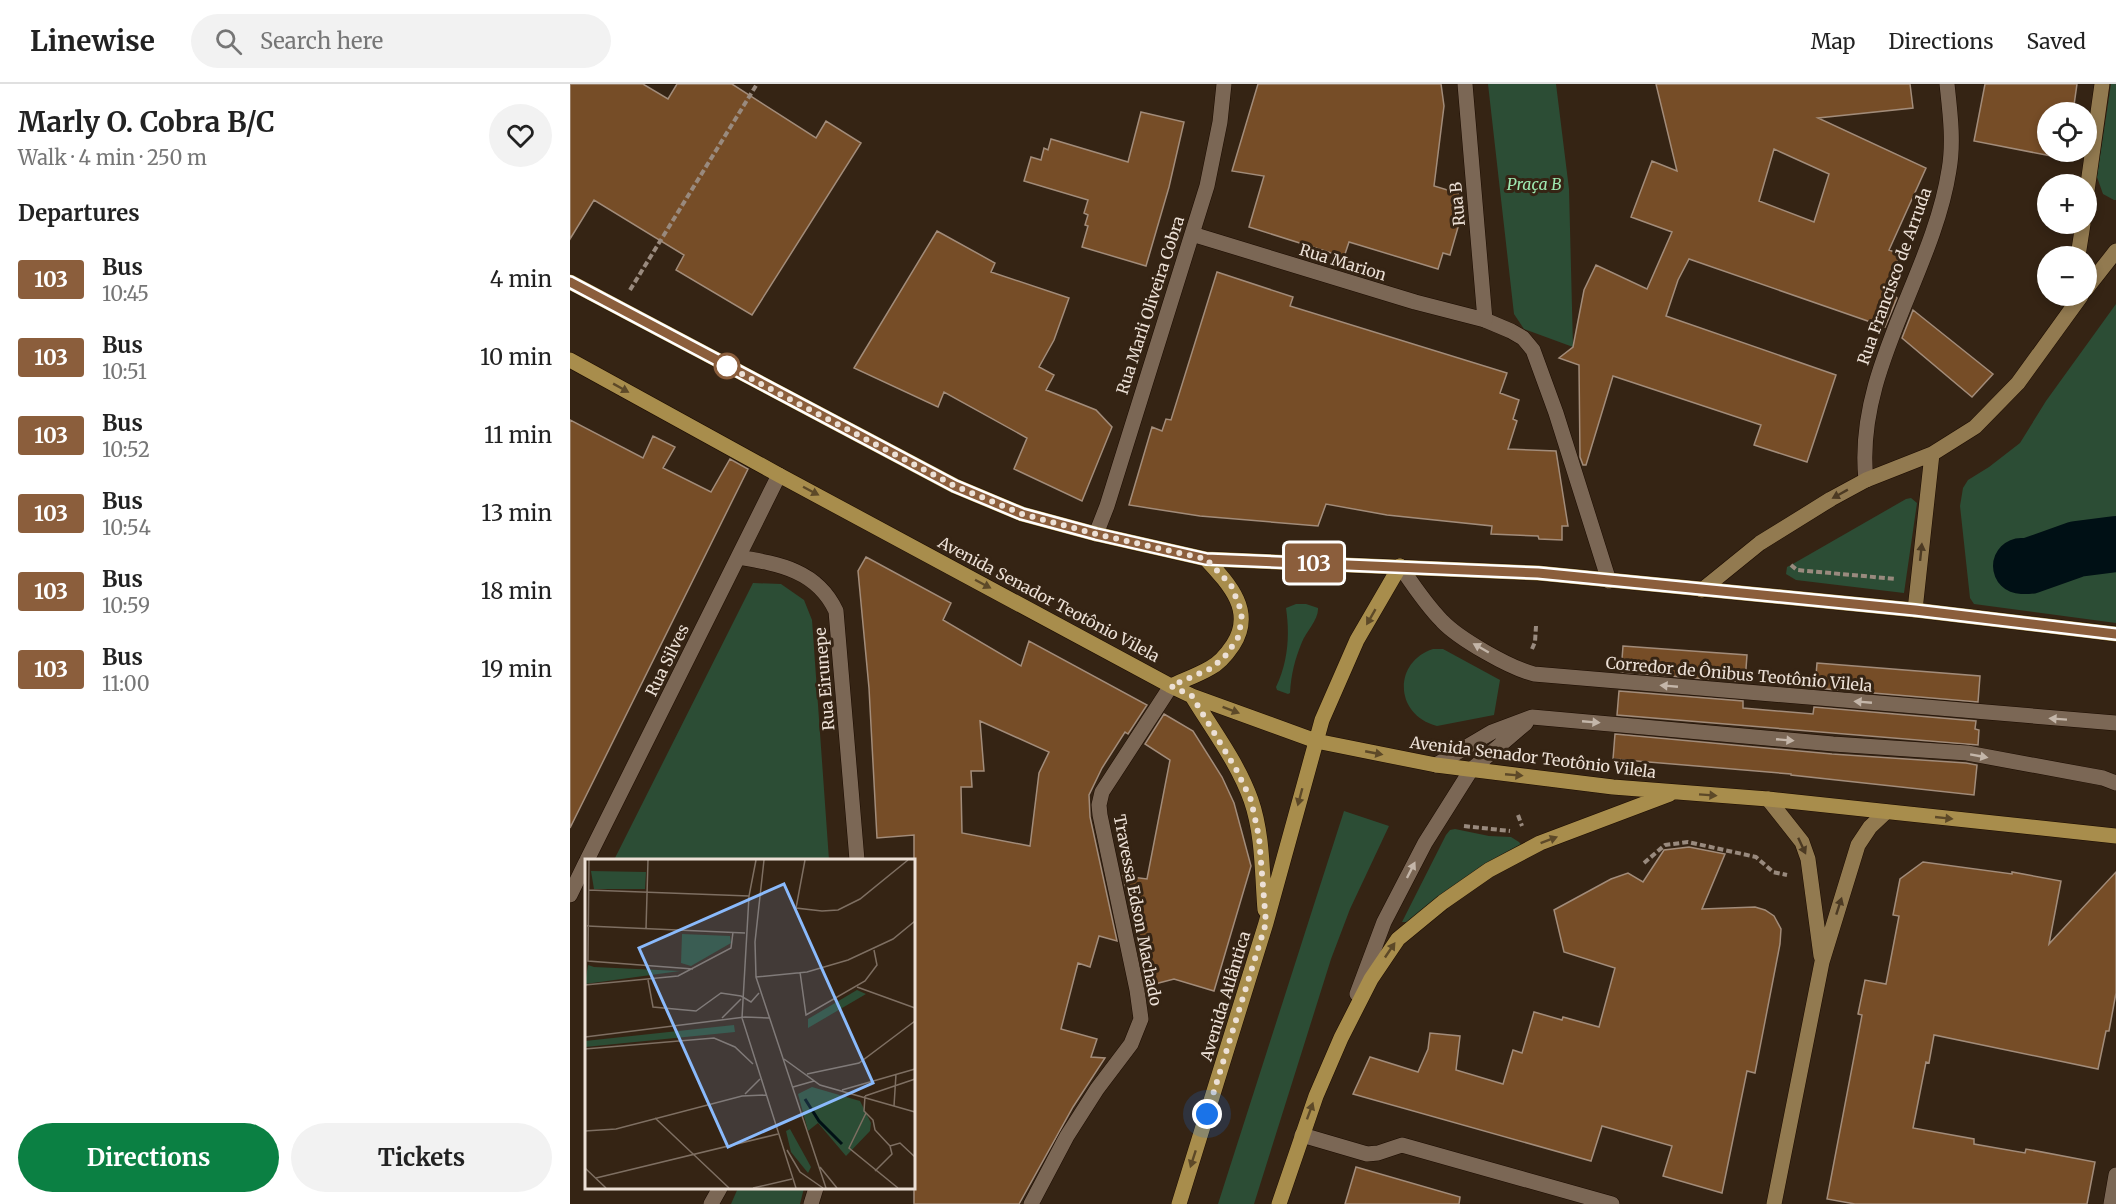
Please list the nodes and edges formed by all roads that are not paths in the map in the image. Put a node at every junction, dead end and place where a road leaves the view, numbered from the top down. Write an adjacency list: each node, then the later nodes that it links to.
1 (1224, 84): 6 (street, Rua Marli Oliveira Cobra)
2 (1465, 84): 11 (street, Rua B)
3 (1947, 84): 15 (street, Rua Francisco de Arruda)
4 (2102, 84): 5 (street)
5 (2089, 174)
6 (1192, 234): 11 (street, Rua Marion); 16 (street, Rua Marli Oliveira Cobra)
7 (2116, 251): 8 (street)
8 (2097, 275)
9 (570, 282): 16 (main road)
10 (2069, 306): 13 (street)
11 (1485, 320): 20 (street)
12 (570, 360): 14 (main road, Avenida Senador Teotônio Vilela, one-way to 14)
13 (1932, 454): 15 (street); 22 (street, one-way to 13)
14 (779, 475): 17 (street, Rua Silves); 24 (main road, Avenida Senador Teotônio Vilela, one-way to 24)
15 (1866, 480): 21 (street, one-way to 21)
16 (1096, 534): 18 (main road)
17 (738, 556): 36 (street, Rua Silves); 37 (street, Rua Eirunepe)
18 (1206, 559): 19 (main road); 24 (main road)
19 (1400, 566): 20 (main road); 27 (street, Corredor de Ônibus Teotônio Vilela, one-way to 19); 28 (main road, Avenida Atlântica, one-way to 28)
20 (1609, 581): 21 (main road)
21 (1702, 590): 22 (main road)
22 (1915, 610): 23 (main road)
23 (2116, 634)
24 (1171, 686): 25 (main road, Avenida Senador Teotônio Vilela); 49 (street, Travessa Edson Machado)
25 (1192, 696): 28 (main road, Avenida Senador Teotônio Vilela, one-way to 28); 40 (main road)
26 (1532, 717): 29 (street); 30 (street); 31 (street, one-way to 31)
27 (2116, 723)
28 (1316, 741): 29 (main road, Avenida Senador Teotônio Vilela, one-way to 29); 40 (main road, Avenida Atlântica, one-way to 40)
29 (1436, 765): 30 (main road, Avenida Senador Teotônio Vilela)
30 (1471, 770): 32 (main road, Avenida Senador Teotônio Vilela, one-way to 32); 42 (street, one-way to 30)
31 (2116, 783)
32 (1673, 792): 33 (main road, Avenida Senador Teotônio Vilela, one-way to 33); 42 (main road, one-way to 32)
33 (1768, 799): 34 (main road, Avenida Senador Teotônio Vilela); 41 (street, one-way to 41)
34 (1886, 812): 35 (main road, Avenida Senador Teotônio Vilela, one-way to 35); 41 (street, one-way to 34)
35 (2116, 837)
36 (588, 859)
37 (857, 859)
38 (585, 865): 39 (street, Rua Silves)
39 (570, 895)
40 (1266, 923): 50 (main road, Avenida Atlântica, one-way to 50)
41 (1822, 962): 53 (street)
42 (1341, 1038): 43 (main road, one-way to 42)
43 (1302, 1135): 51 (main road); 52 (street)
44 (2116, 1175): 54 (street)
45 (719, 1189): 47 (street)
46 (816, 1189): 48 (street)
47 (711, 1204)
48 (811, 1204)
49 (1031, 1204)
50 (1179, 1204)
51 (1279, 1204)
52 (1612, 1204)
53 (1774, 1204)
54 (2111, 1204)

